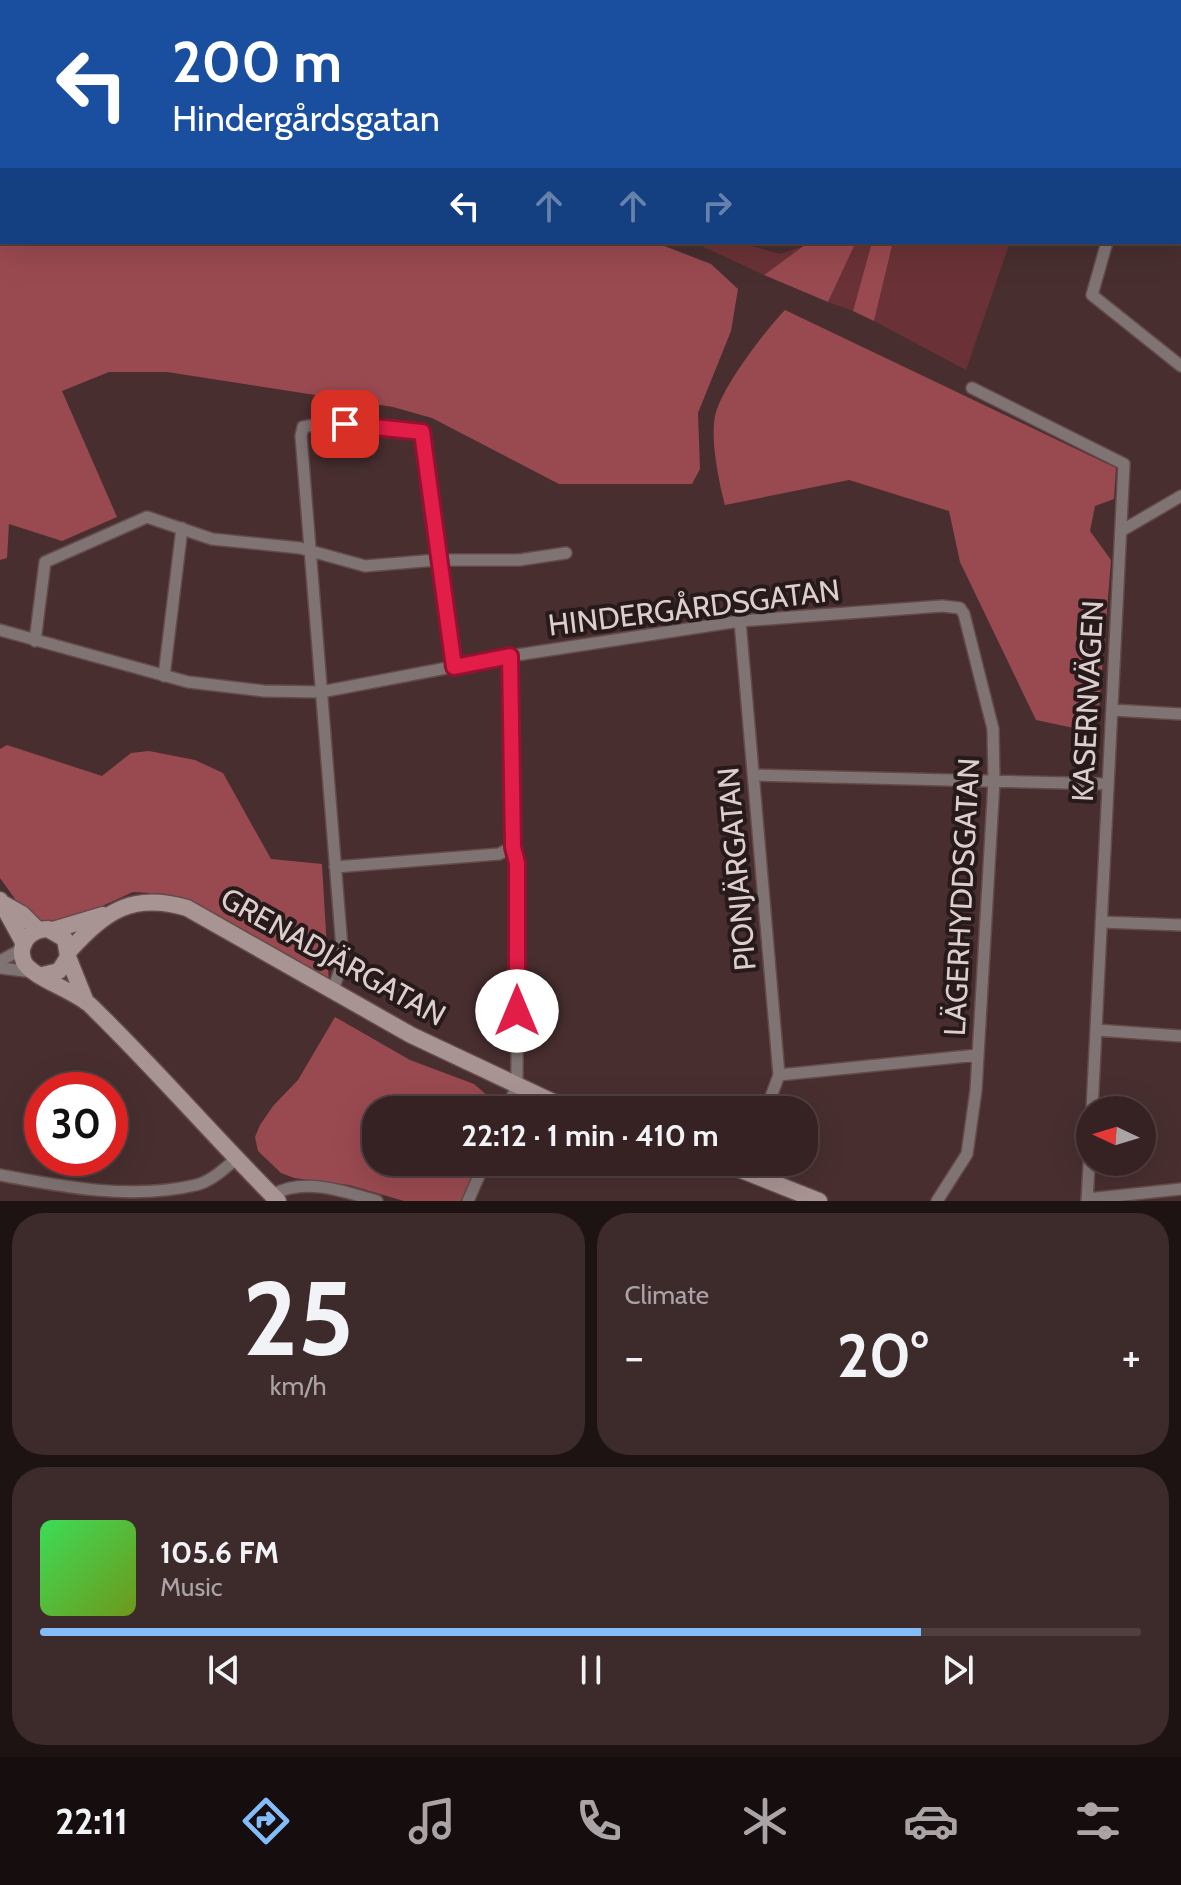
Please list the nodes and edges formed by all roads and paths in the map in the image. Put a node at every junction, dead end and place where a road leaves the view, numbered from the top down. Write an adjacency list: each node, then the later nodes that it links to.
1 (1106, 244): 2 (street)
2 (1181, 366)
3 (972, 388): 6 (street, KASERNVÄGEN)
4 (1181, 496): 6 (street)
5 (182, 528): 7 (street); 13 (street); 16 (street)
6 (1121, 531): 18 (street, KASERNVÄGEN)
7 (311, 552): 9 (street); 9 (street); 17 (street)
8 (566, 553): 9 (street)
9 (436, 560): 15 (street)
10 (942, 606): 11 (street, HINDERGÅRDSGATAN); 21 (street, LÄGERHYDDSGATAN)
11 (740, 621): 14 (street, HINDERGÅRDSGATAN); 20 (street, PIONJÄRGATAN)
12 (0, 630): 13 (street, HINDERGÅRDSGATAN)
13 (35, 641): 16 (street, HINDERGÅRDSGATAN)
14 (510, 656): 15 (street, HINDERGÅRDSGATAN); 23 (street)
15 (454, 667): 17 (street, HINDERGÅRDSGATAN)
16 (164, 676): 17 (street, HINDERGÅRDSGATAN)
17 (321, 692): 24 (street)
18 (1112, 710): 19 (street); 22 (street, KASERNVÄGEN)
19 (1181, 714)
20 (753, 775): 21 (street); 40 (street, PIONJÄRGATAN)
21 (994, 781): 22 (street); 39 (street, LÄGERHYDDSGATAN)
22 (1108, 784): 27 (street, KASERNVÄGEN)
23 (513, 847): 24 (street); 41 (street)
24 (335, 867): 35 (street)
25 (2, 902): 29 (street); 30 (street)
26 (108, 913): 29 (street, GRENADJÄRGATAN); 31 (street, GRENADJÄRGATAN); 35 (street, GRENADJÄRGATAN)
27 (1101, 922): 28 (street); 37 (street, KASERNVÄGEN)
28 (1181, 925)
29 (46, 930): 30 (street); 31 (street)
30 (23, 946): 32 (street); 34 (street)
31 (69, 954): 34 (street); 36 (street)
32 (0, 961)
33 (0, 968): 34 (street)
34 (38, 974): 36 (street)
35 (333, 990): 41 (street, GRENADJÄRGATAN)
36 (86, 1002): 46 (street)
37 (1096, 1030): 38 (street); 45 (street, KASERNVÄGEN)
38 (1181, 1036)
39 (978, 1055): 40 (street); 57 (street, LÄGERHYDDSGATAN)
40 (779, 1075): 44 (street, PIONJÄRGATAN)
41 (517, 1086): 42 (street); 43 (street, GRENADJÄRGATAN)
42 (512, 1096)
43 (539, 1096)
44 (771, 1096)
45 (1093, 1096)
46 (237, 1158): 47 (street); 52 (street)
47 (0, 1175)
48 (479, 1176): 55 (street)
49 (767, 1176): 56 (street)
50 (1088, 1176): 53 (street)
51 (1181, 1189): 53 (street)
52 (275, 1198): 54 (street)
53 (1087, 1200)
54 (377, 1201)
55 (468, 1201)
56 (819, 1201)
57 (937, 1201)

